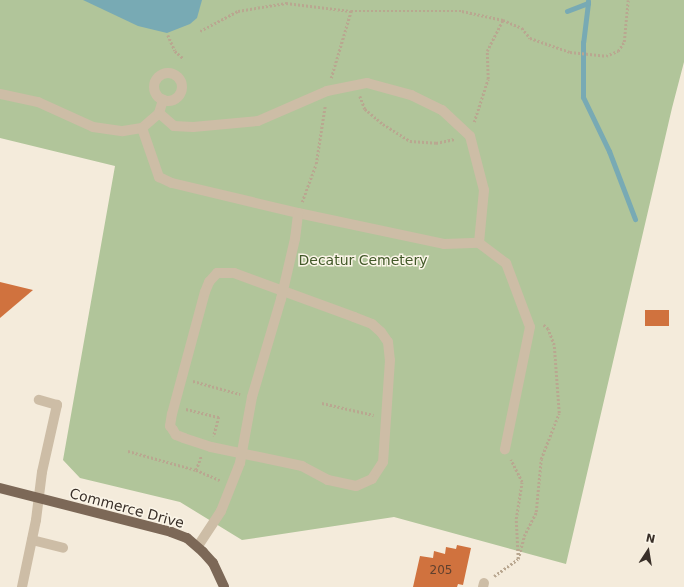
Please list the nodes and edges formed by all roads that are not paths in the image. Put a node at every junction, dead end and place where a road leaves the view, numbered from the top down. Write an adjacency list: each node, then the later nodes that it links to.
1 (0, 94): 4 (street)
2 (163, 100): 3 (street)
3 (159, 114): 4 (street); 6 (street)
4 (142, 128): 5 (street)
5 (298, 214): 6 (street); 7 (street)
6 (479, 243): 9 (street)
7 (283, 291): 10 (street); 10 (street); 10 (street)
8 (38, 400): 12 (street)
9 (506, 449)
10 (242, 453): 14 (street)
11 (0, 488): 12 (main road, Commerce Drive)
12 (40, 499): 13 (street); 14 (main road, Commerce Drive)
13 (32, 540): 15 (street); 16 (street)
14 (198, 546): 17 (main road, Commerce Drive)
15 (63, 548)
16 (22, 587)
17 (224, 587)

